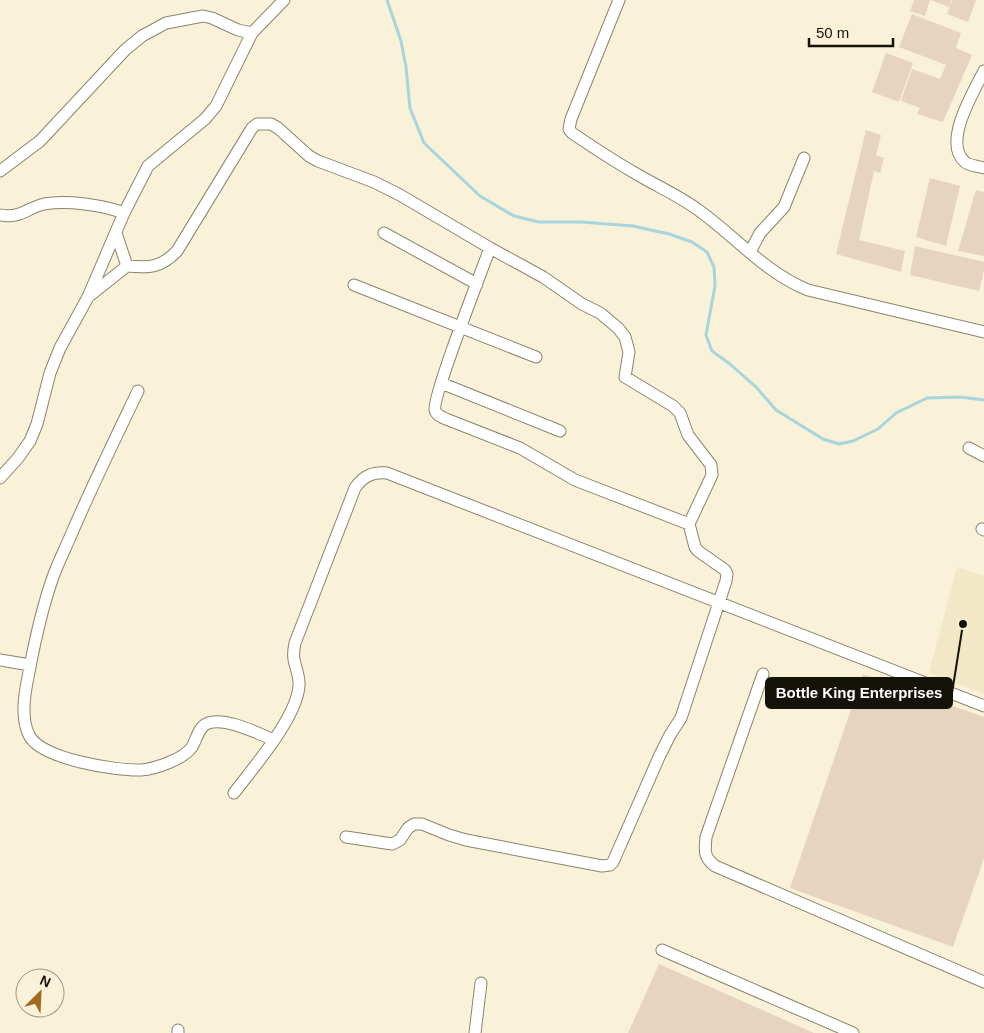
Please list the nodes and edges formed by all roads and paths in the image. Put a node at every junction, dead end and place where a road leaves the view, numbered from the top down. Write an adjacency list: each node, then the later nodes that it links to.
1 (284, 0): 3 (street)
2 (619, 0): 13 (street)
3 (252, 33): 7 (street); 8 (street)
4 (984, 71): 6 (street)
5 (804, 158): 13 (street)
6 (984, 168)
7 (0, 171)
8 (124, 213): 9 (street); 10 (street)
9 (0, 215)
10 (116, 232): 14 (street); 17 (street)
11 (384, 233): 15 (street)
12 (490, 248): 14 (street); 15 (street); 27 (street)
13 (750, 252): 19 (street)
14 (128, 266): 17 (street)
15 (478, 284): 18 (street)
16 (354, 286): 18 (street)
17 (88, 297): 26 (street)
18 (461, 327): 20 (street); 21 (street)
19 (984, 332)
20 (536, 357)
21 (441, 383): 23 (street); 27 (street)
22 (138, 391): 30 (street)
23 (560, 432)
24 (968, 448): 25 (street)
25 (984, 456)
26 (0, 478)
27 (689, 524): 28 (street)
28 (720, 604): 32 (street); 33 (street); 35 (street)
29 (0, 660): 30 (street)
30 (30, 665): 33 (street)
31 (763, 674): 37 (street)
32 (984, 706)
33 (274, 740): 34 (street)
34 (234, 793)
35 (346, 836)
36 (662, 950): 40 (street)
37 (984, 982)
38 (481, 983): 39 (street)
39 (474, 1033)
40 (853, 1033)

